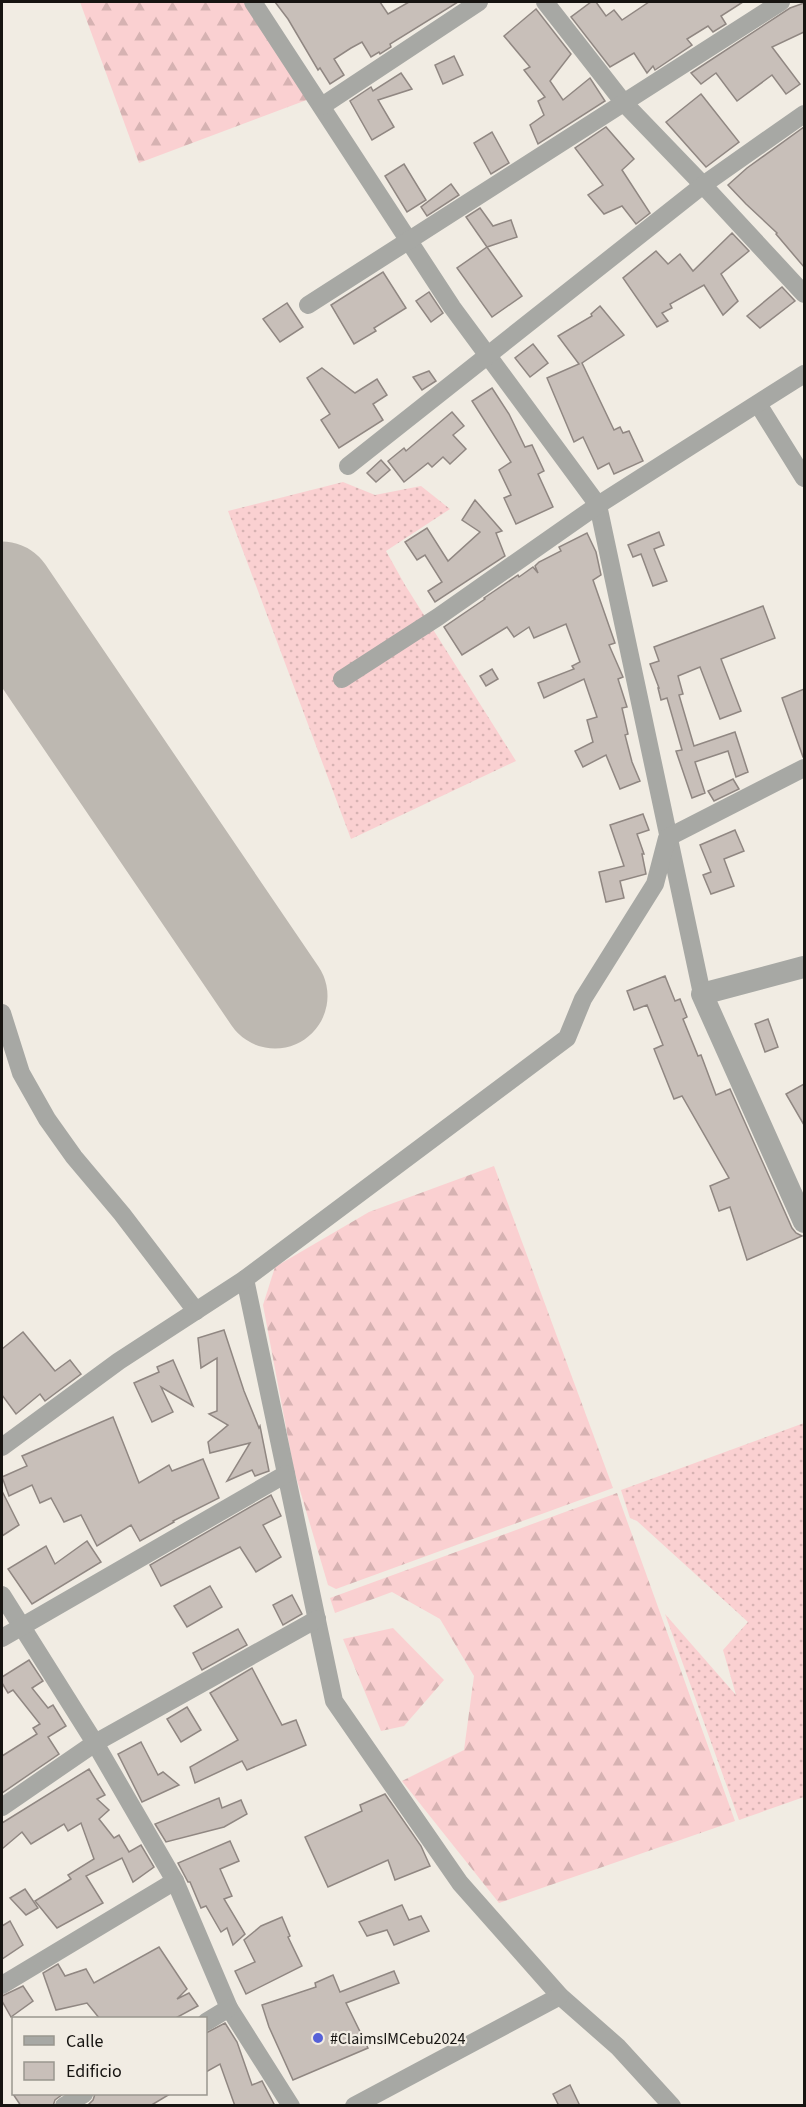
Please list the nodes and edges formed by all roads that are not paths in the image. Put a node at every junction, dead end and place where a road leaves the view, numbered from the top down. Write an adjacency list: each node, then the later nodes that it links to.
1 (253, 2): 6 (street)
2 (479, 2): 6 (street)
3 (544, 2): 5 (street)
4 (781, 2): 5 (street)
5 (624, 104): 8 (street); 9 (street)
6 (322, 106): 9 (street)
7 (804, 114): 8 (street)
8 (703, 185): 10 (street); 12 (street)
9 (410, 240): 11 (street); 12 (street)
10 (804, 294)
11 (308, 305)
12 (488, 355): 15 (street); 17 (street)
13 (804, 374): 14 (street)
14 (758, 404): 16 (street); 17 (street)
15 (348, 466)
16 (804, 478)
17 (598, 505): 18 (street); 20 (street)
18 (342, 679)
19 (804, 768): 20 (street)
20 (667, 838): 22 (street); 25 (street)
21 (804, 967): 22 (street)
22 (702, 994): 24 (street)
23 (2, 1013): 26 (street)
24 (804, 1222)
25 (245, 1279): 26 (street); 28 (street)
26 (196, 1311): 27 (street)
27 (2, 1447)
28 (286, 1474): 30 (street); 31 (street)
29 (2, 1595): 31 (street)
30 (317, 1619): 33 (street); 37 (street)
31 (21, 1626): 32 (street); 33 (street)
32 (2, 1638)
33 (95, 1743): 34 (street); 35 (street)
34 (2, 1807)
35 (175, 1881): 36 (street); 38 (street)
36 (2, 1985)
37 (560, 1996): 43 (street); 44 (street)
38 (229, 2008): 39 (street); 42 (street)
39 (207, 2021)
40 (82, 2095): 41 (street)
41 (64, 2106)
42 (291, 2106)
43 (354, 2106)
44 (672, 2106)

